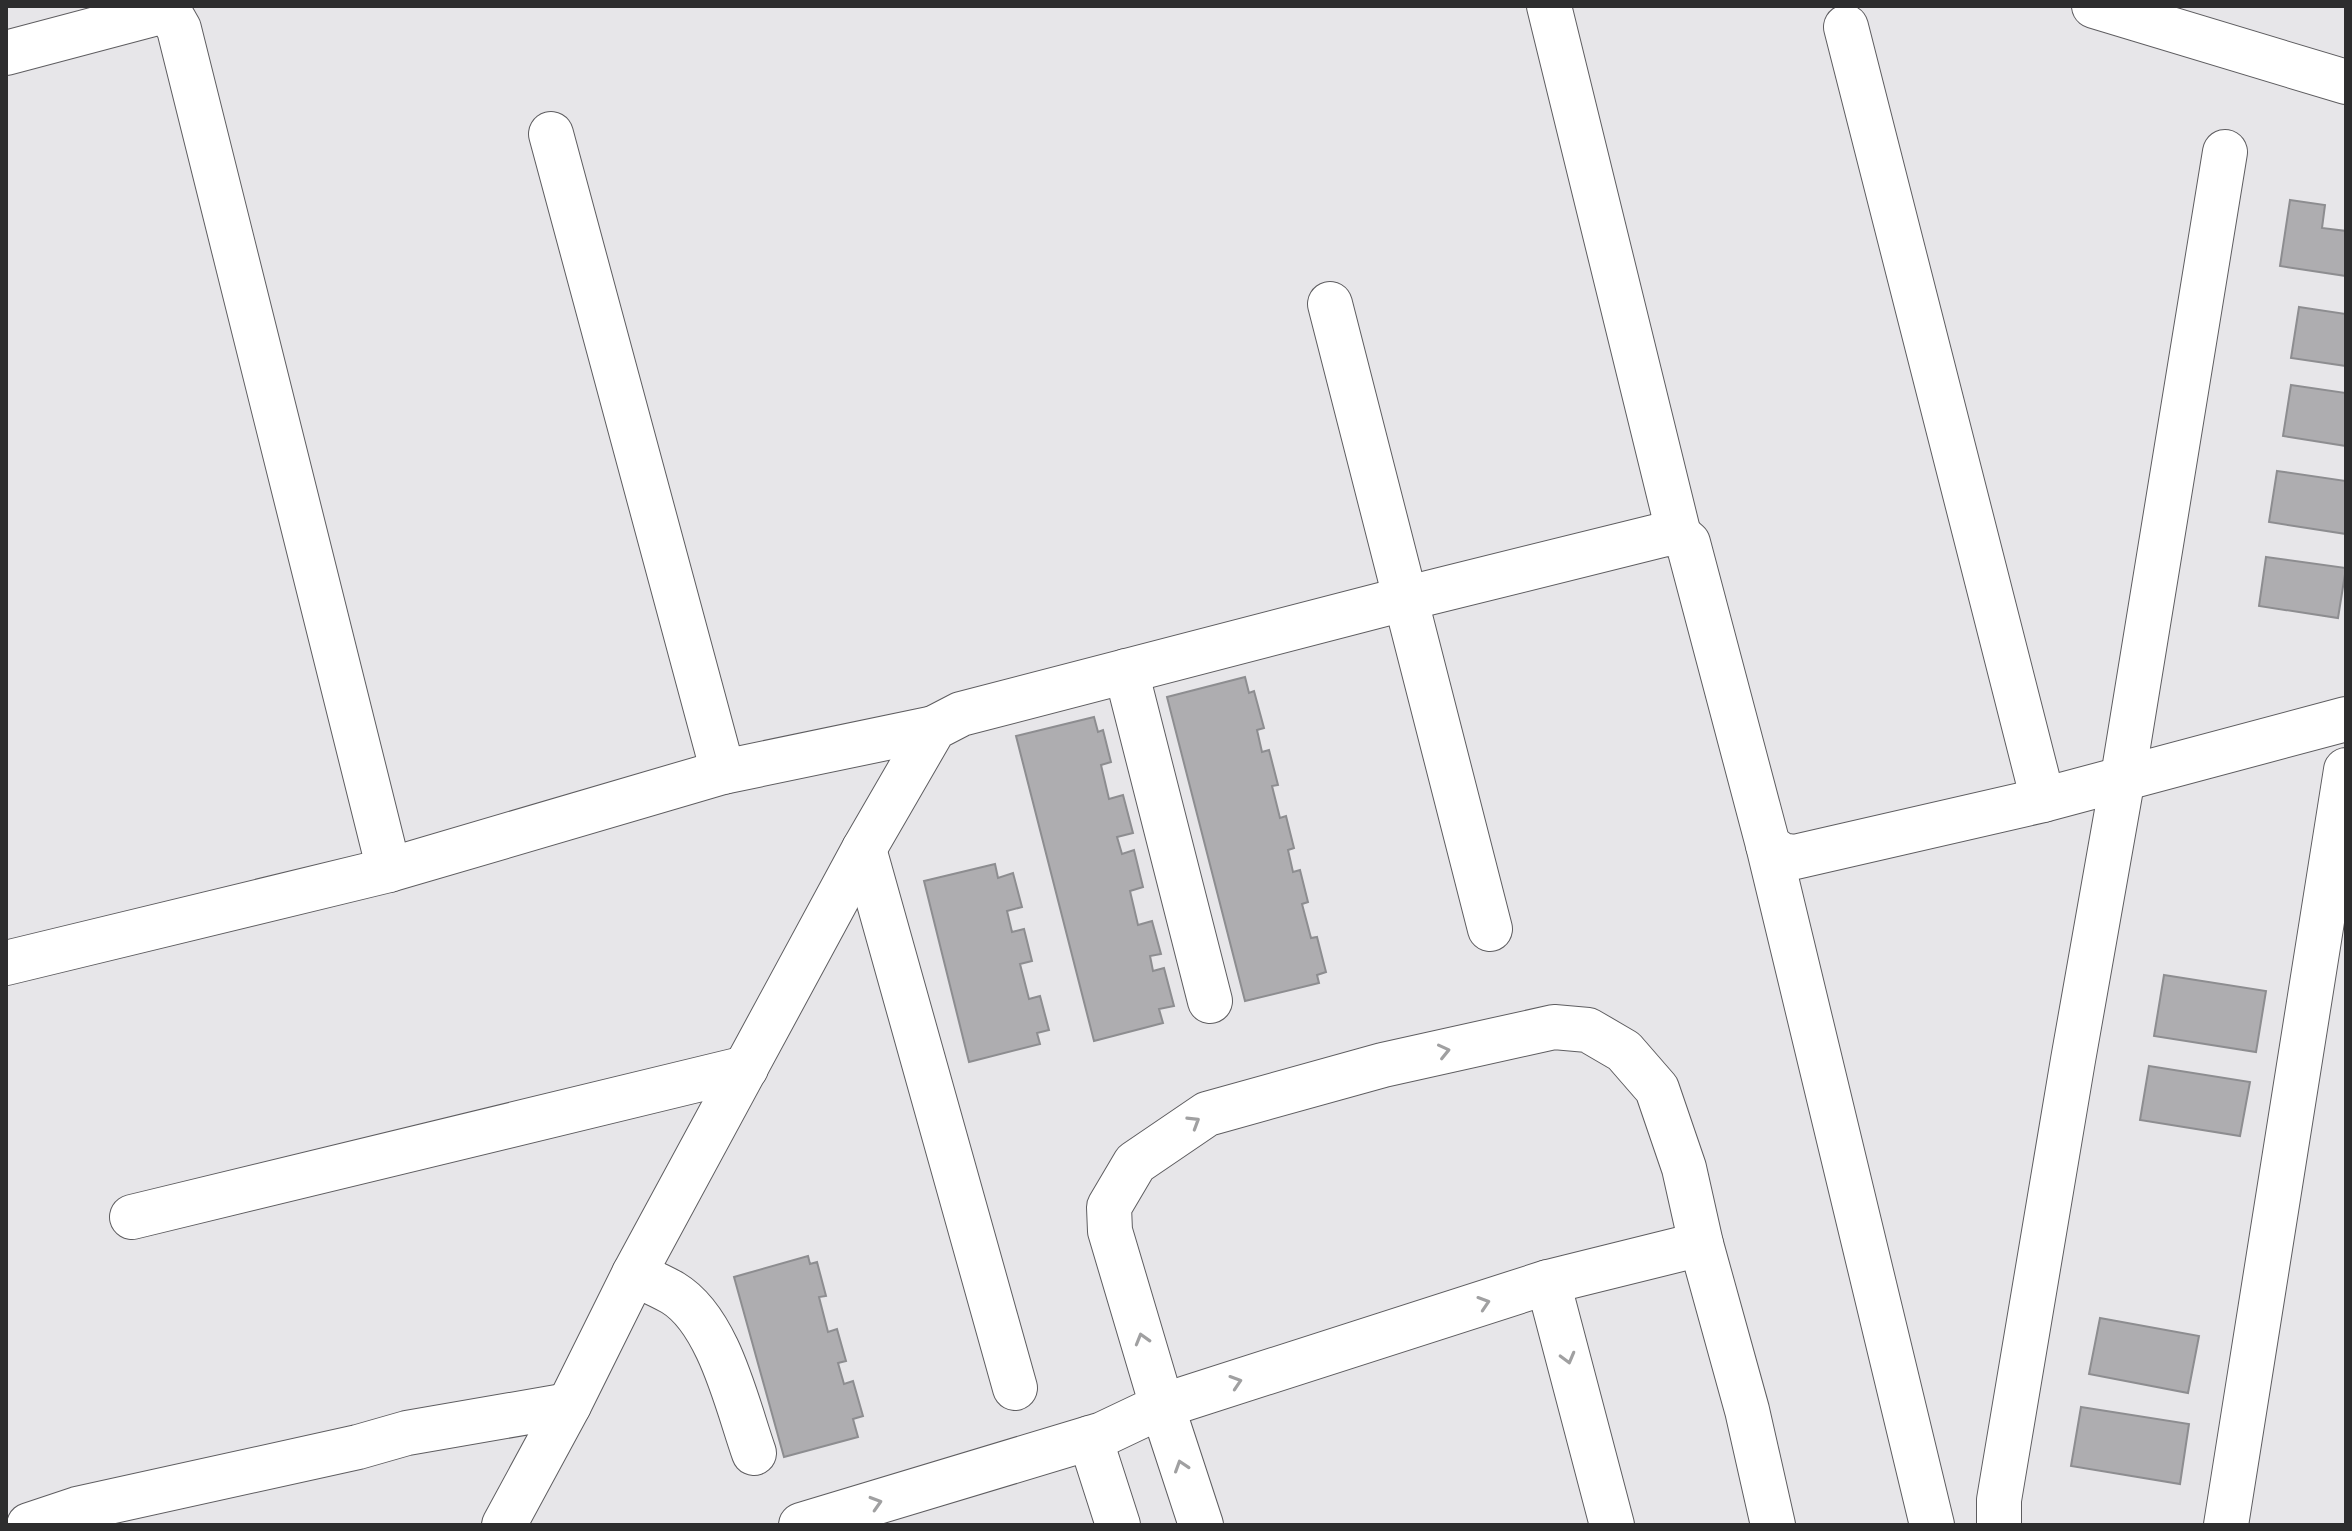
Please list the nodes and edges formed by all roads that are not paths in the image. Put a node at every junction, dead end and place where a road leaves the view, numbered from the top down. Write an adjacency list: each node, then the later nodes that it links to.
1 (1549, 6): 9 (street)
2 (2094, 6): 5 (street)
3 (1846, 27): 17 (street)
4 (6, 53): 20 (street)
5 (2346, 82)
6 (551, 134): 15 (street)
7 (2225, 152): 16 (street)
8 (1330, 304): 10 (street)
9 (1679, 535): 10 (street); 18 (street)
10 (1404, 599): 11 (street); 21 (street)
11 (1126, 671): 13 (street); 23 (street)
12 (2346, 719): 16 (street)
13 (934, 728): 15 (street); 19 (street)
14 (2346, 770): 43 (street)
15 (723, 772): 20 (street)
16 (2123, 777): 17 (street); 42 (street)
17 (2043, 800): 18 (street)
18 (1768, 845): 41 (street)
19 (864, 849): 24 (street); 29 (street)
20 (389, 870): 22 (street)
21 (1490, 929)
22 (6, 963)
23 (1210, 1001)
24 (746, 1068): 25 (street); 27 (street)
25 (132, 1217)
26 (1701, 1244): 28 (street); 31 (street, one-way to 26); 40 (street)
27 (634, 1274): 30 (street); 33 (street)
28 (1548, 1282): 31 (street, one-way to 28); 39 (street, one-way to 39)
29 (1015, 1388)
30 (569, 1405): 34 (street); 35 (street)
31 (1162, 1406): 32 (street); 38 (street, one-way to 31)
32 (1090, 1438): 36 (street, one-way to 32); 37 (street)
33 (754, 1453)
34 (512, 1523)
35 (29, 1525)
36 (801, 1525)
37 (1118, 1525)
38 (1201, 1525)
39 (1612, 1525)
40 (1773, 1525)
41 (1932, 1525)
42 (1999, 1525)
43 (2226, 1525)

